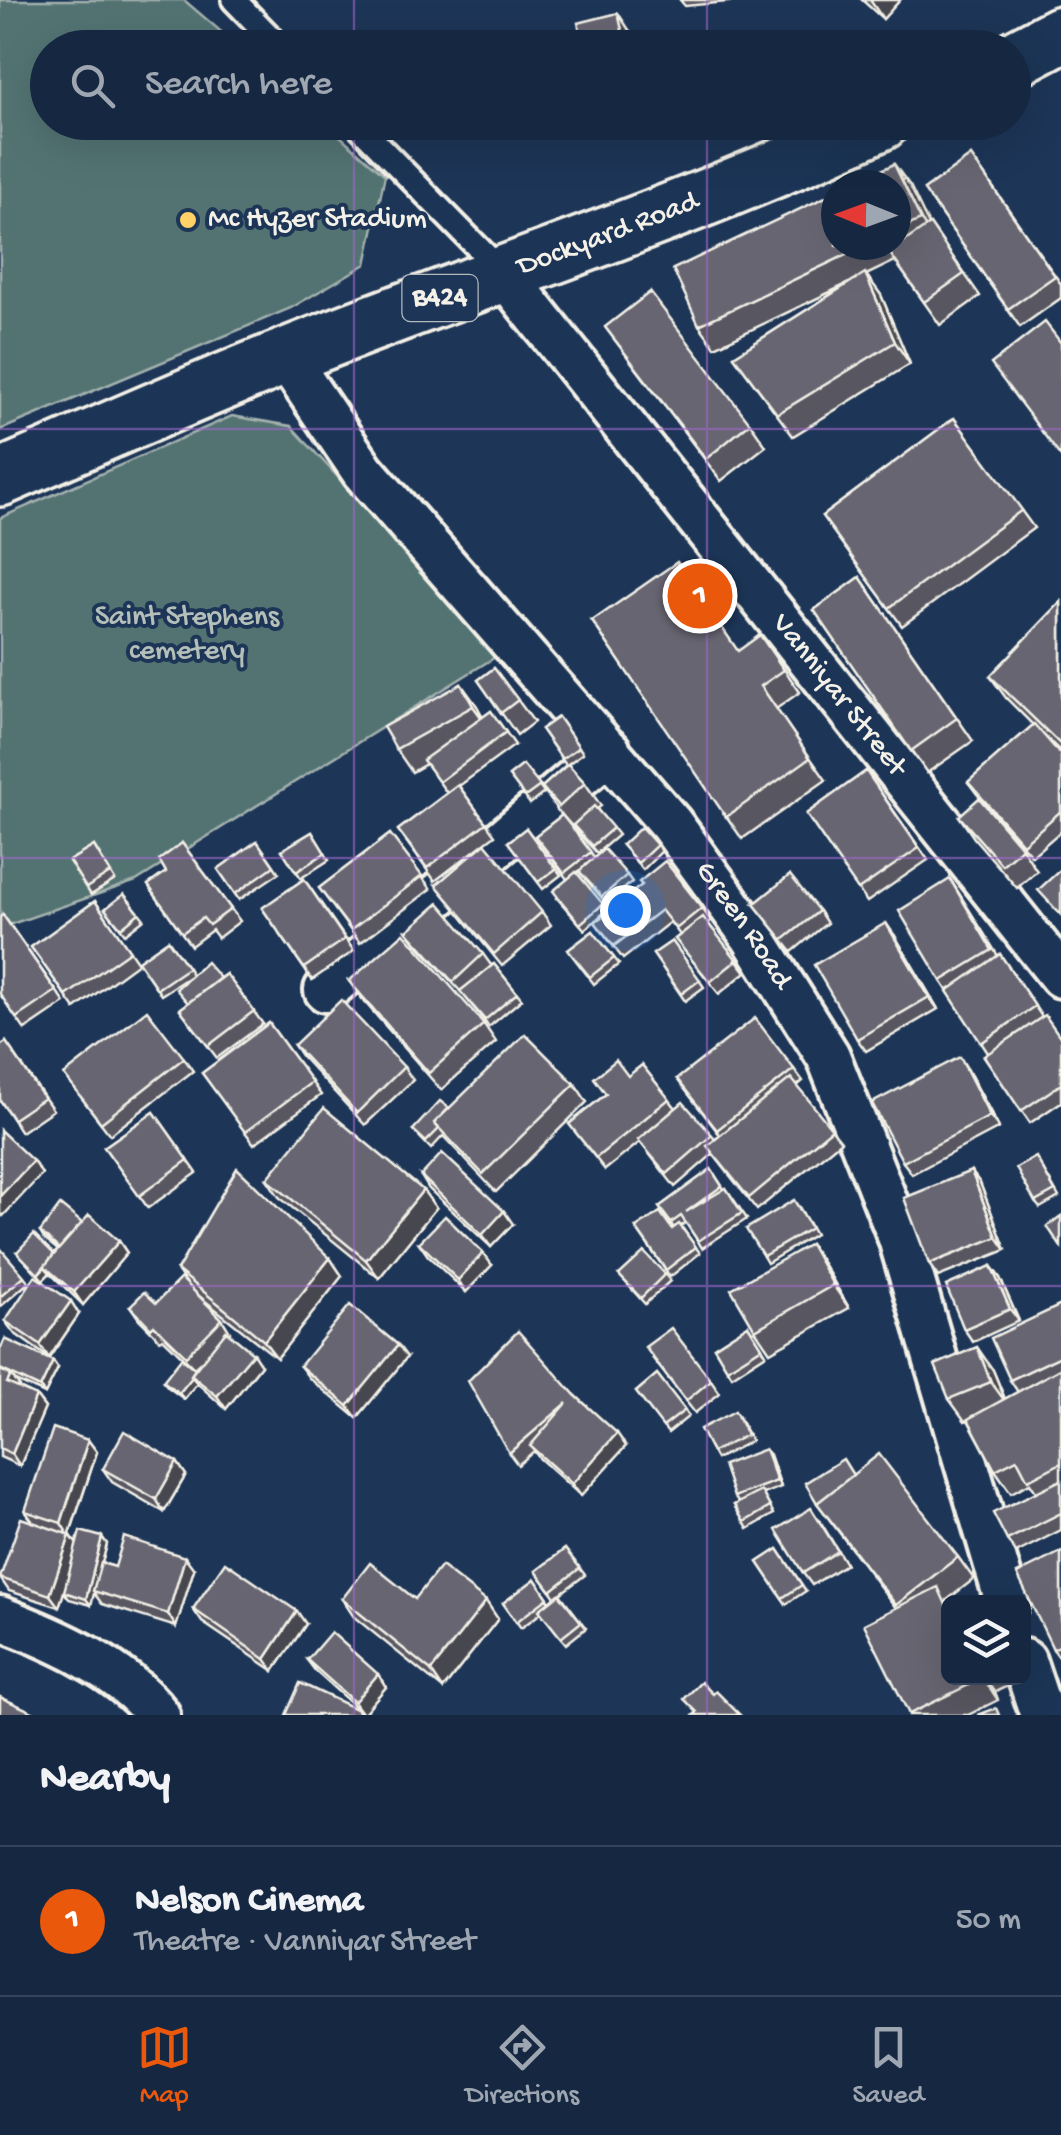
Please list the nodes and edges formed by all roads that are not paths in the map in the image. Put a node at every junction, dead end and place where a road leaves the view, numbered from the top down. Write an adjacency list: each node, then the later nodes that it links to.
1 (234, 0): 2 (lane)
2 (263, 30)
3 (1061, 34): 4 (main road)
4 (1031, 50)
5 (373, 140): 7 (lane)
6 (843, 140): 7 (main road, Dockyard Road / B424)
7 (504, 274): 8 (main road, Dockyard Road / B424); 11 (street, Vanniyar Street)
8 (285, 356): 9 (main road, Dockyard Road / B424); 10 (street, Green Road)
9 (0, 478)
10 (609, 751): 12 (street); 13 (street, Green Road)
11 (1061, 976)
12 (326, 990)
13 (1004, 1595)
14 (0, 1618): 17 (street)
15 (1031, 1674): 16 (street)
16 (1046, 1705)
17 (158, 1715)

